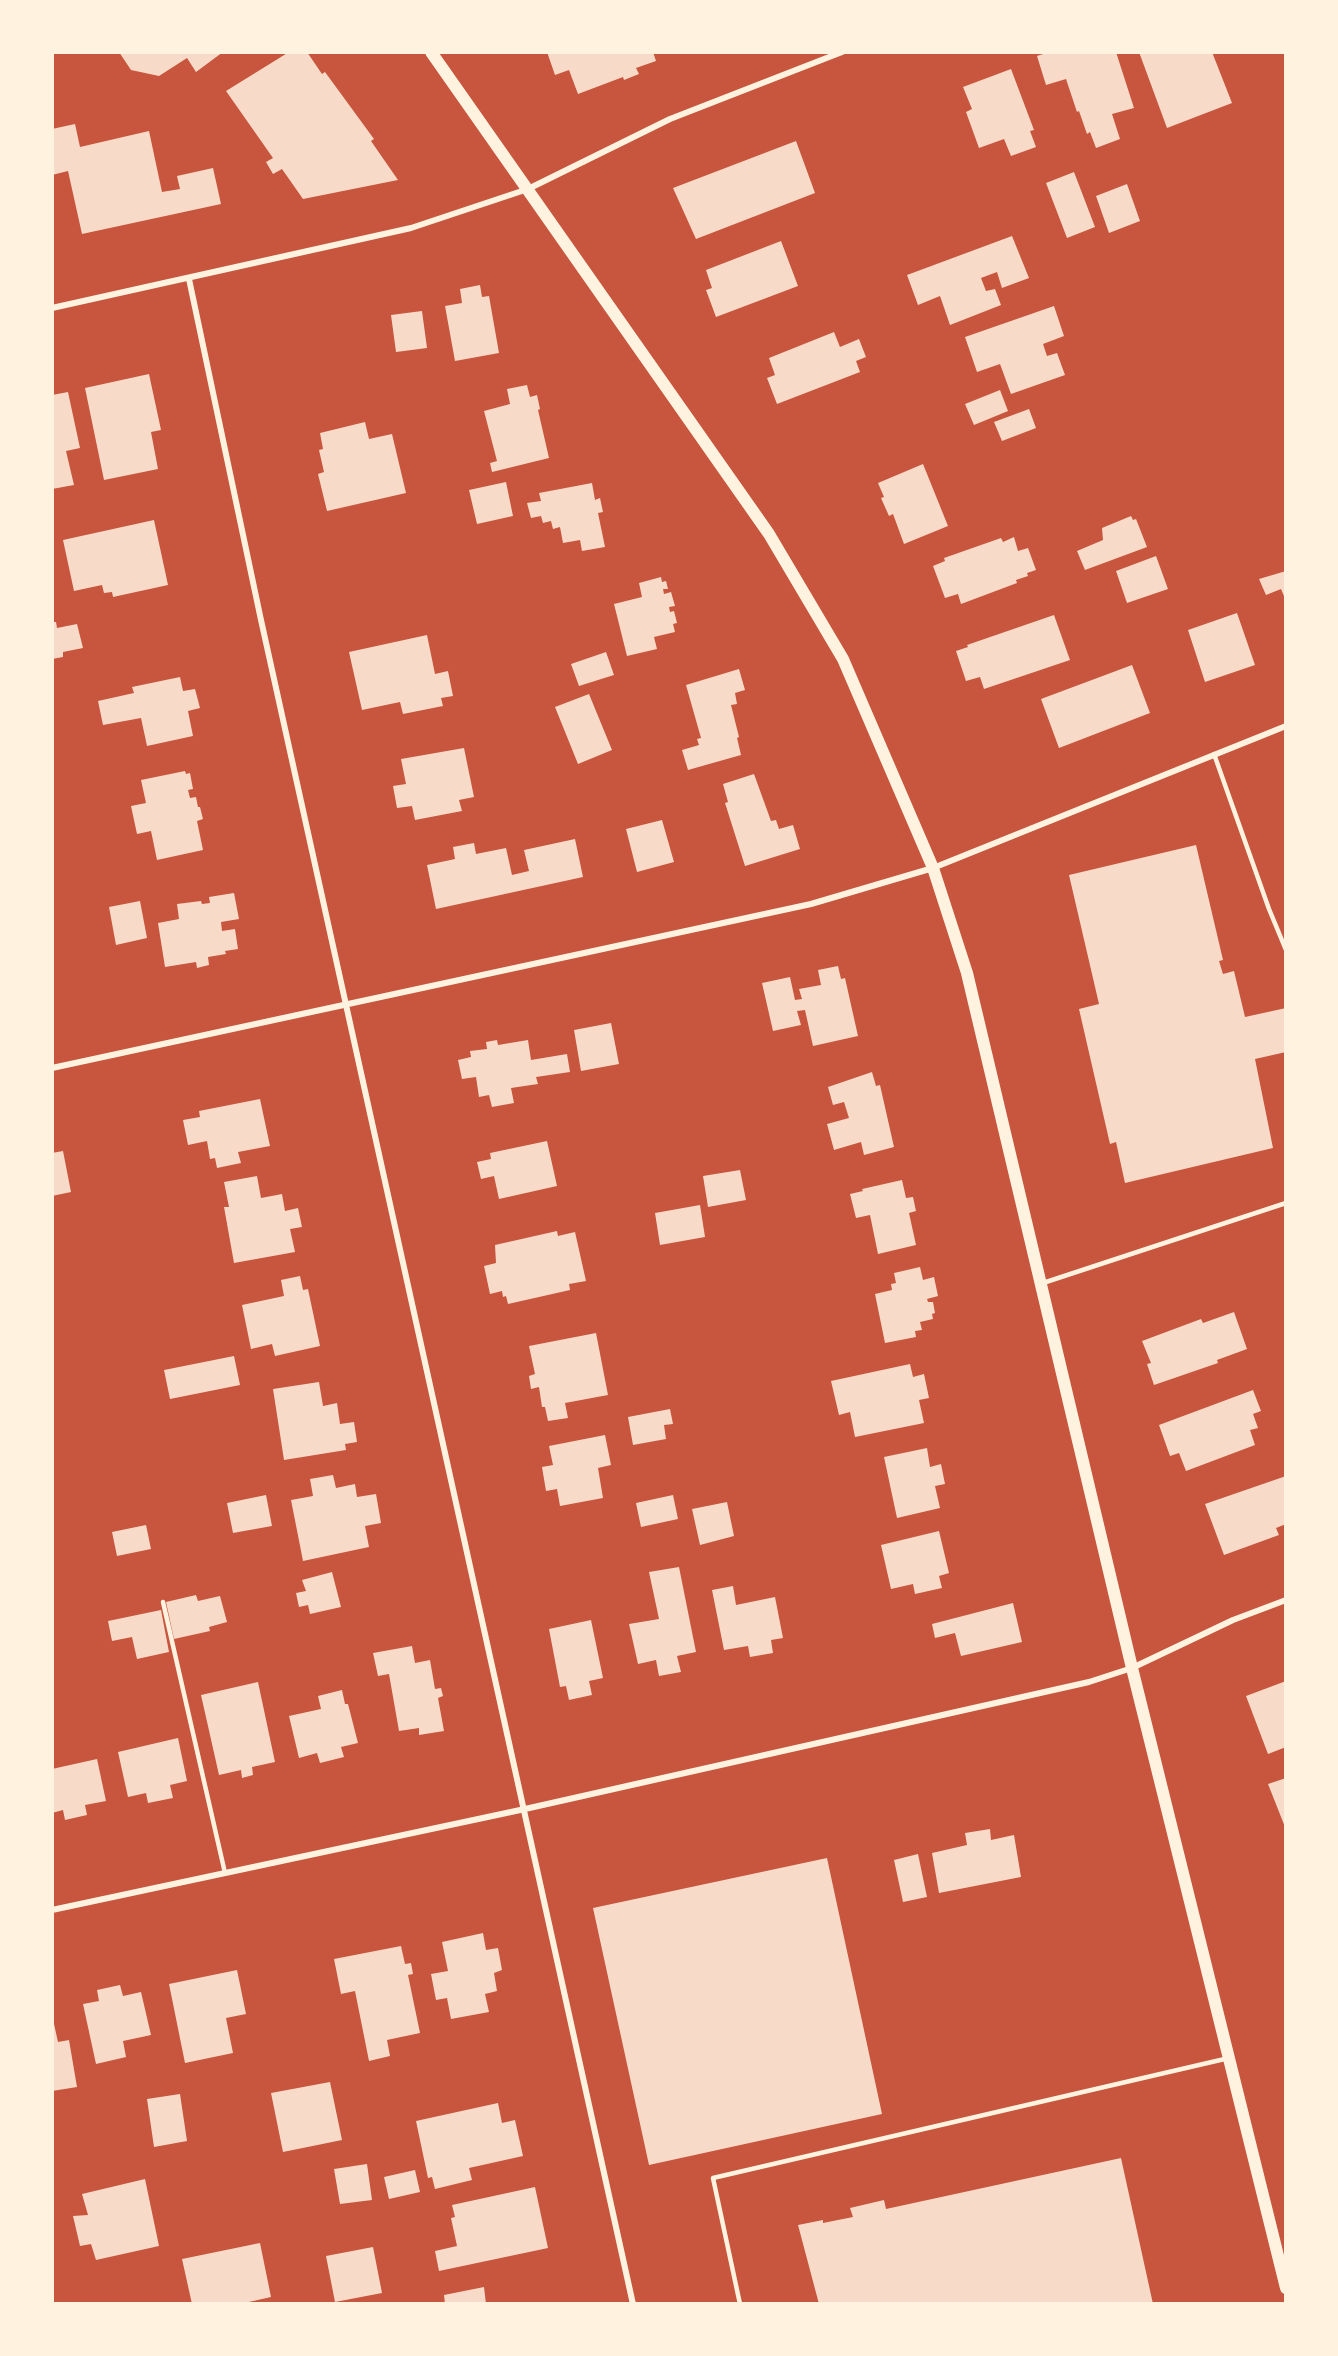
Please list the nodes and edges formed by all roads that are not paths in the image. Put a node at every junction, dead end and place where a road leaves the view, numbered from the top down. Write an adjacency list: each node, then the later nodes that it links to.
1 (431, 52): 3 (main road)
2 (842, 52): 3 (street)
3 (528, 189): 4 (street); 8 (main road)
4 (189, 279): 5 (street); 10 (street)
5 (52, 308)
6 (1286, 726): 7 (street)
7 (1215, 754): 8 (street); 9 (lane)
8 (933, 868): 10 (street); 13 (main road)
9 (1286, 950)
10 (347, 1006): 11 (street); 17 (street)
11 (52, 1068)
12 (1286, 1203): 13 (lane)
13 (1040, 1284): 16 (main road)
14 (1286, 1600): 16 (street)
15 (163, 1602): 18 (lane)
16 (1132, 1668): 17 (street); 20 (main road)
17 (525, 1809): 18 (street); 22 (street)
18 (225, 1873): 19 (street)
19 (52, 1910)
20 (1229, 2058): 21 (main road); 23 (lane)
21 (1286, 2288)
22 (633, 2304)
23 (740, 2304)

